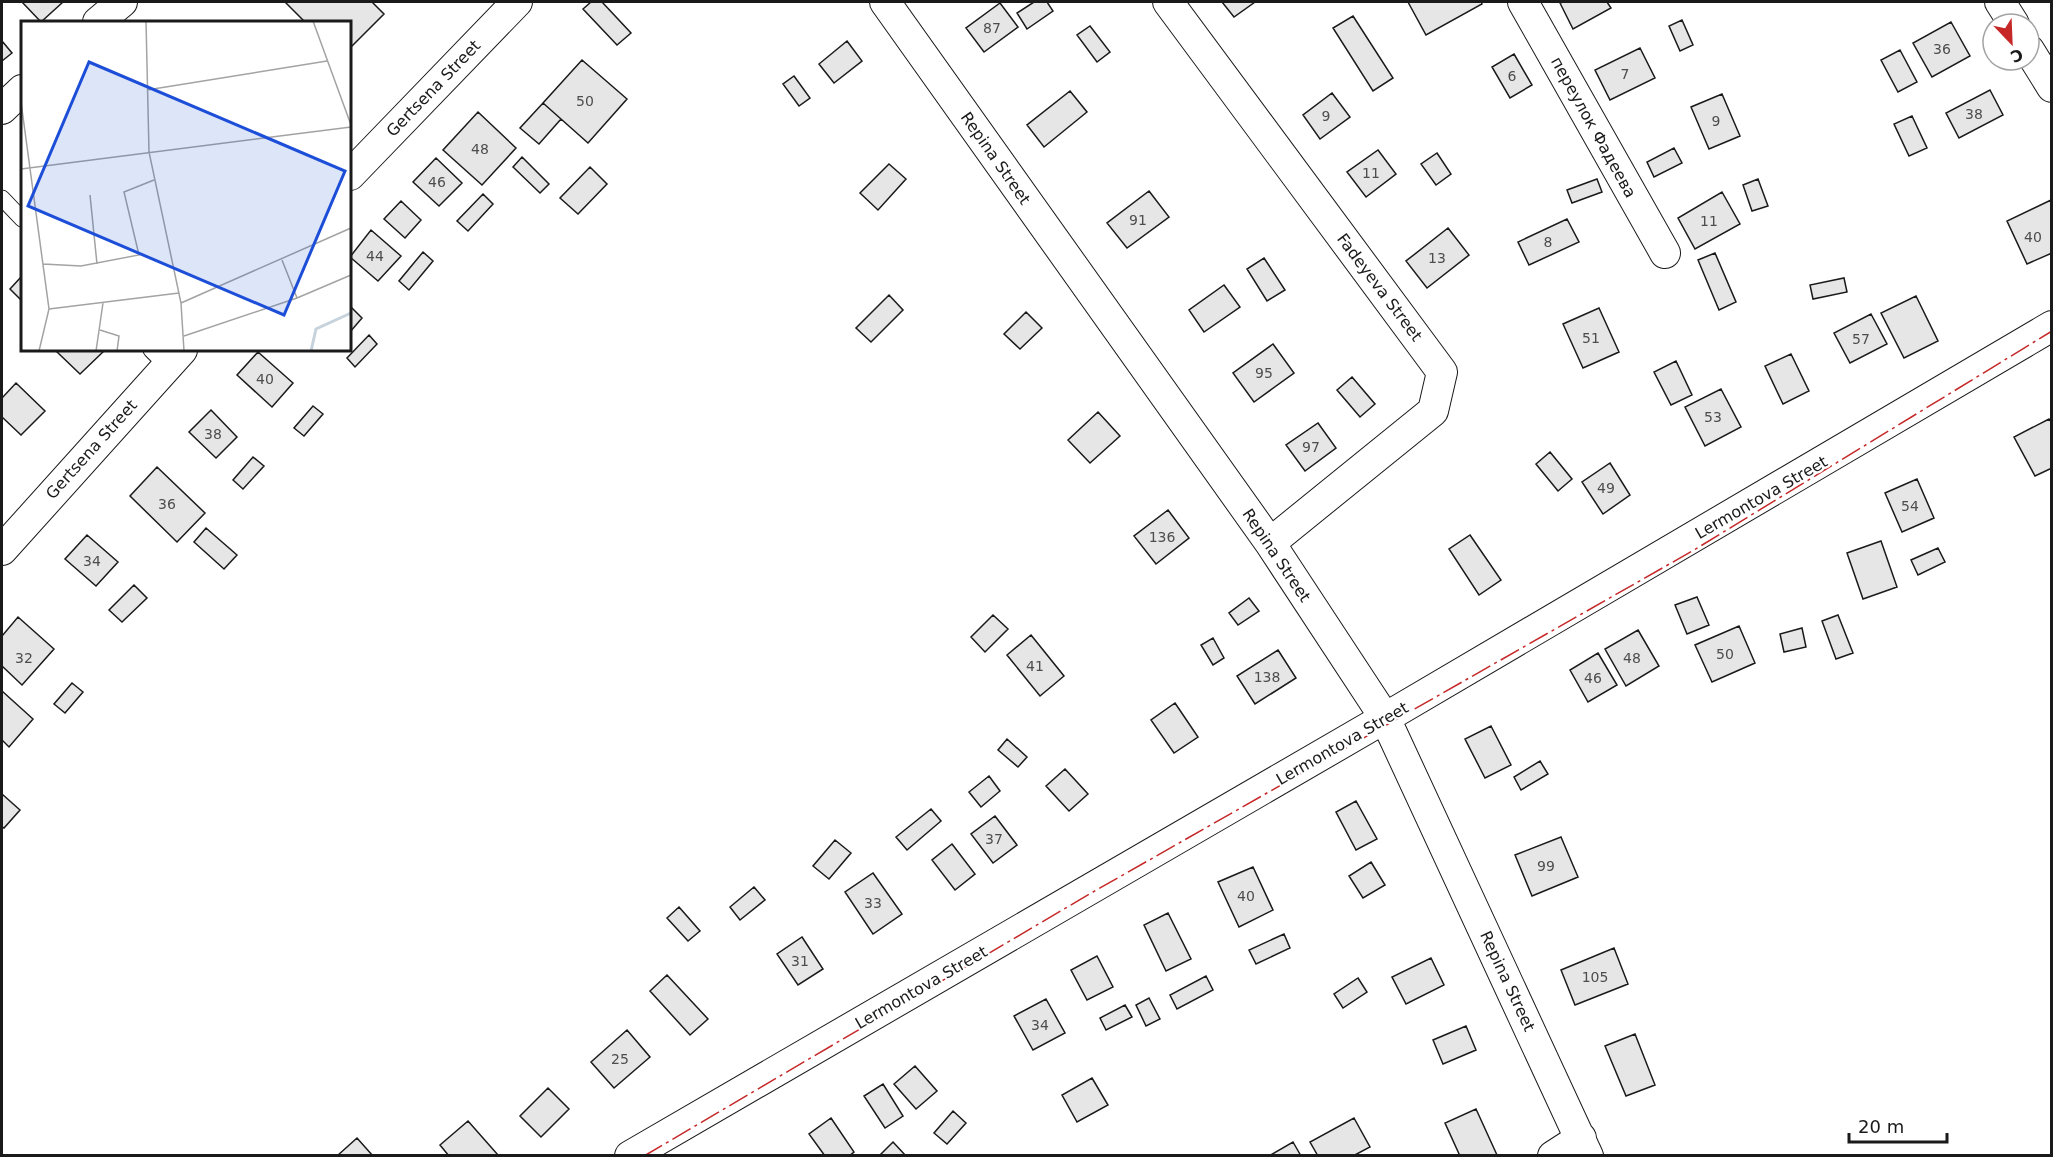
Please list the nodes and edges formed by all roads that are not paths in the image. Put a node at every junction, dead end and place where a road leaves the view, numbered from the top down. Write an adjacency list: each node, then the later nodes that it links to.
1 (122, 2): 6 (street)
2 (517, 2): 11 (street, Gertsena Street)
3 (885, 2): 17 (street, Repina Street)
4 (1168, 2): 17 (street, Fadeyeva Street)
5 (1523, 2): 14 (street, переулок Фадеева)
6 (99, 21)
7 (2041, 69): 8 (street)
8 (2052, 87)
9 (21, 91): 10 (street)
10 (2, 109)
11 (351, 174)
12 (2, 198): 13 (lane)
13 (21, 218)
14 (1665, 254)
15 (2052, 326): 19 (street, Lermontova Street)
16 (166, 355): 18 (street, Gertsena Street)
17 (1270, 543): 19 (street, Repina Street)
18 (2, 550)
19 (1385, 718): 20 (street, Repina Street); 21 (street, Lermontova Street)
20 (1584, 1147): 22 (street)
21 (630, 1155)
22 (1553, 1155)

